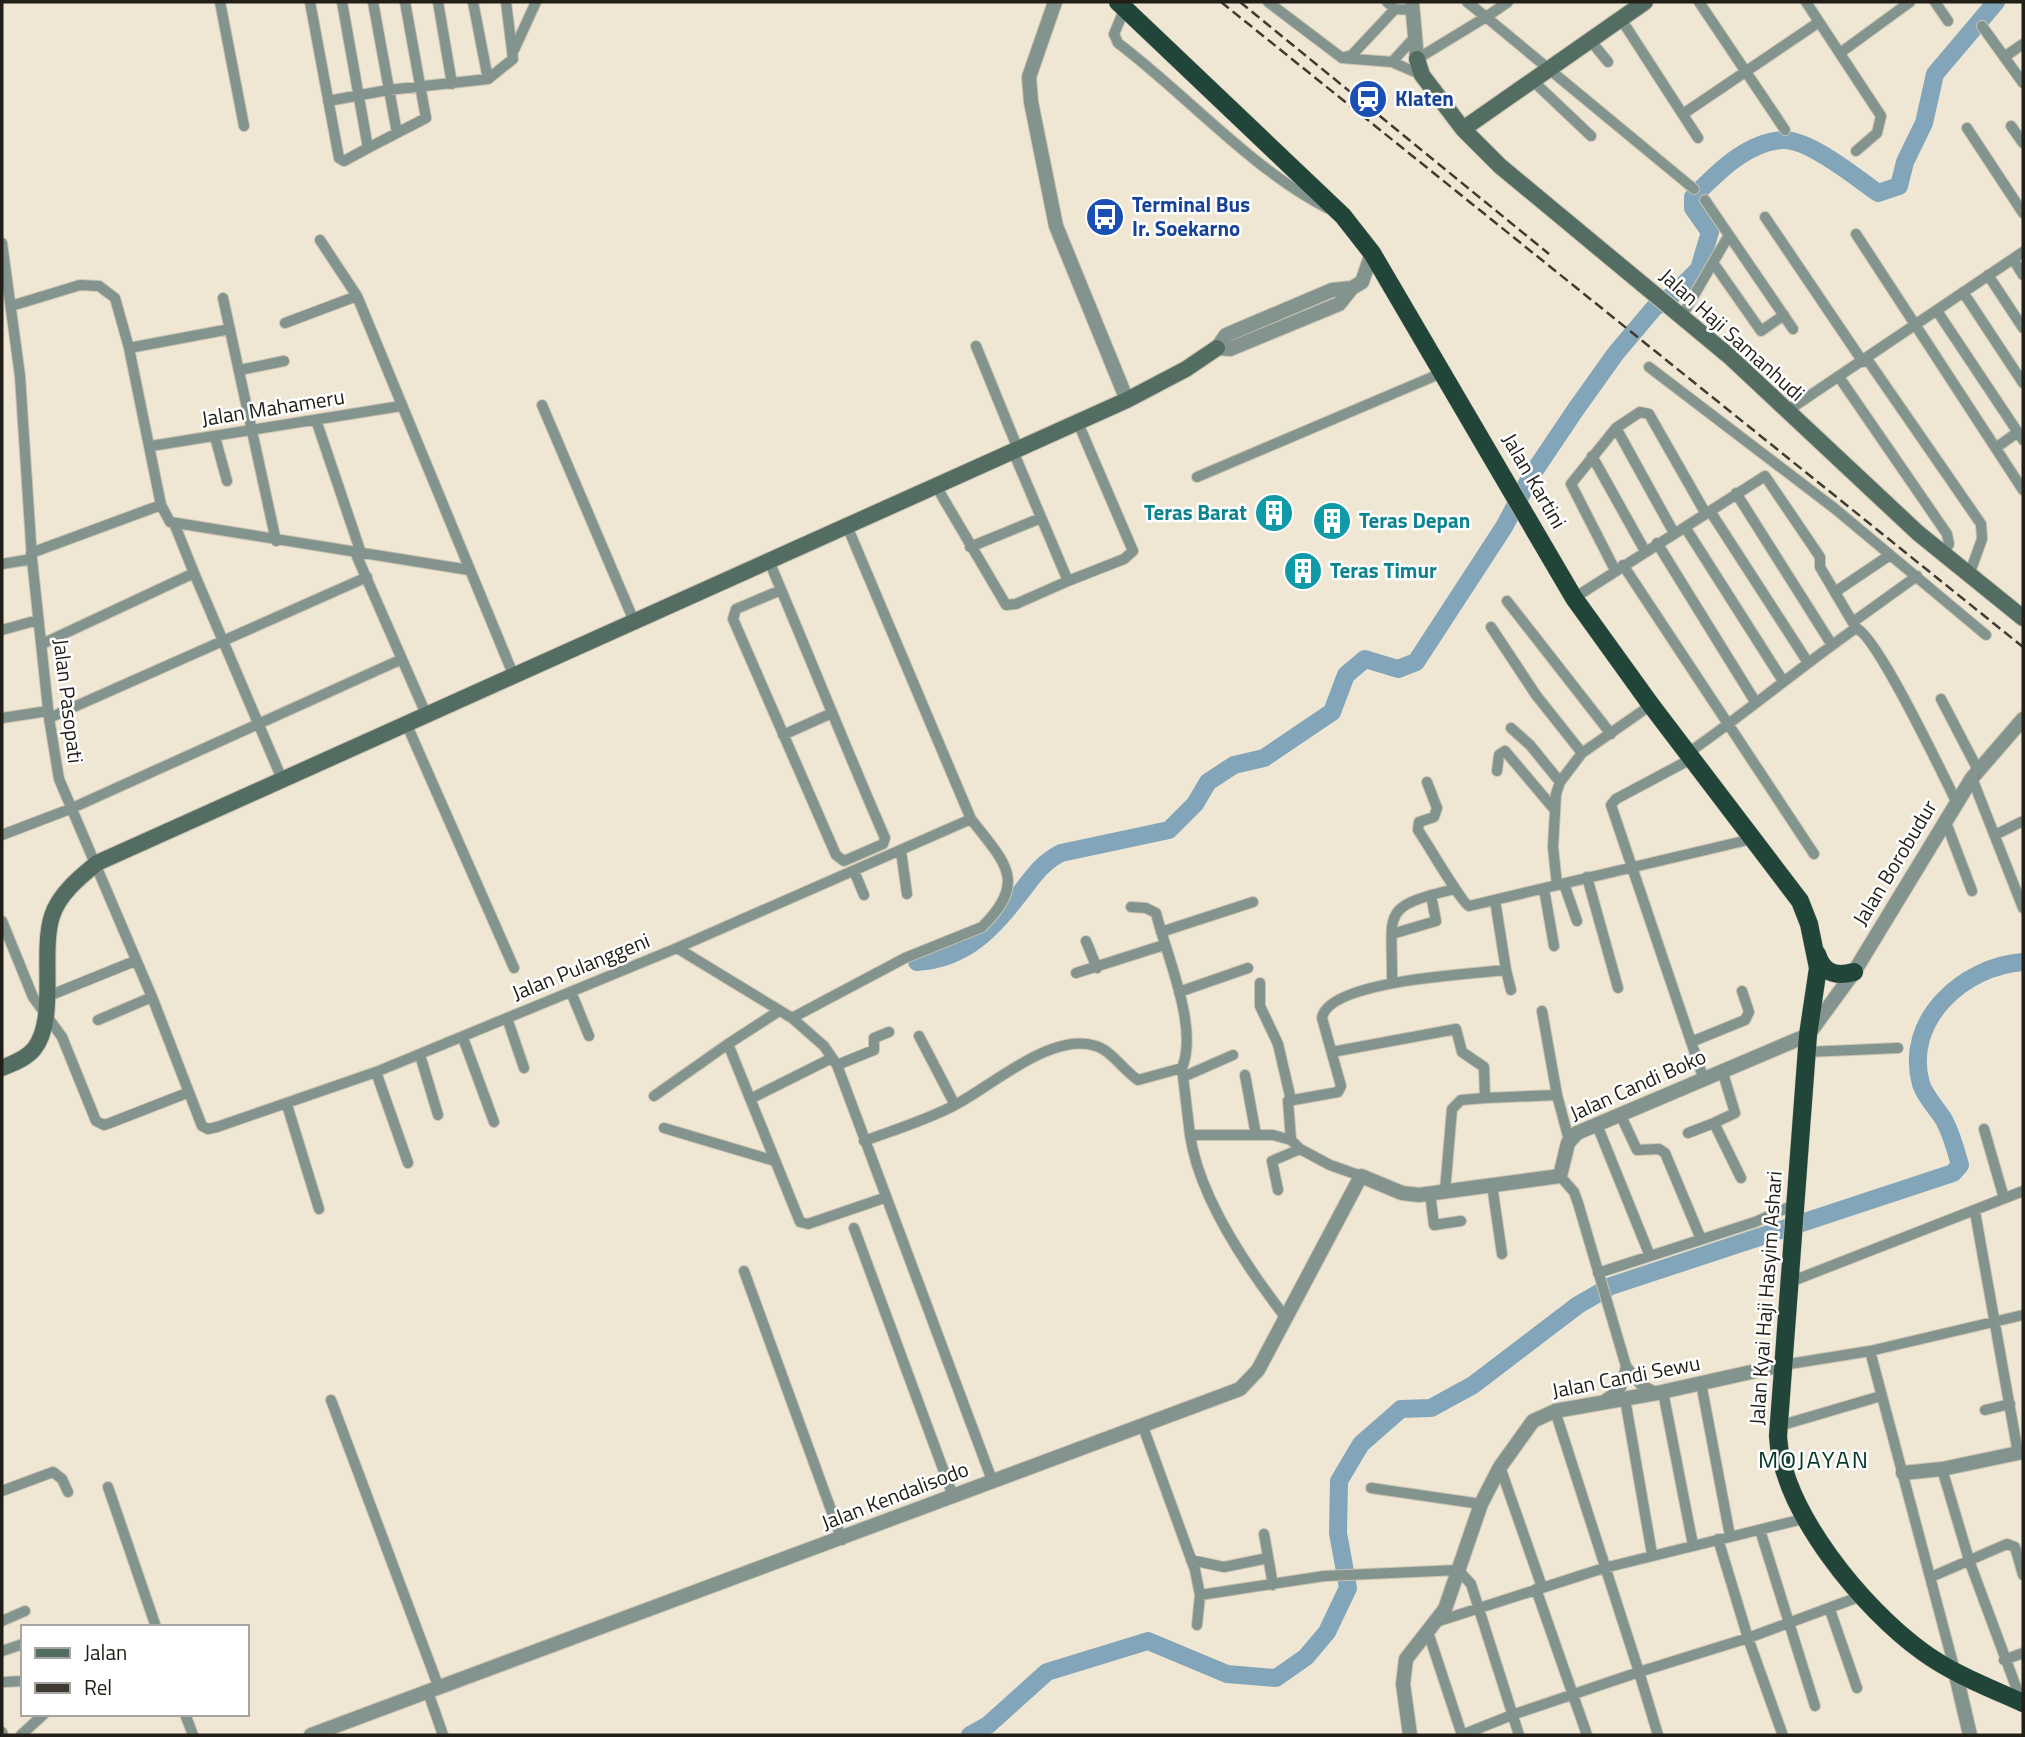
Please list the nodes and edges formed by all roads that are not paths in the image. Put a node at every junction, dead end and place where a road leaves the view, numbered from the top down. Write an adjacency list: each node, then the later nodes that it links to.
1 (220, 2): 48 (street)
2 (310, 2): 46 (street)
3 (342, 2): 45 (street)
4 (373, 2): 44 (street)
5 (405, 2): 43 (street)
6 (438, 2): 42 (street)
7 (472, 2): 39 (street)
8 (506, 2): 30 (street)
9 (536, 2): 30 (street)
10 (1055, 2): 100 (street)
11 (1268, 2): 33 (street)
12 (1467, 2): 22 (street)
13 (1508, 2): 22 (street)
14 (1646, 2): 23 (main road)
15 (1699, 2): 38 (street)
16 (1806, 2): 25 (street)
17 (1910, 2): 31 (street)
18 (1935, 2): 24 (street)
19 (1121, 5): 62 (highway, Jalan Kartini); 62 (street)
20 (1391, 5): 21 (street); 33 (street)
21 (1412, 6): 27 (street)
22 (1486, 17): 36 (street); 37 (street)
23 (1621, 19): 28 (main road); 47 (street)
24 (1948, 21)
25 (1819, 22): 31 (street); 38 (street)
26 (1982, 26): 32 (street)
27 (1413, 39): 34 (street); 36 (street)
28 (1590, 40): 35 (street); 37 (main road)
29 (2023, 44): 32 (street)
30 (514, 51): 39 (street)
31 (1840, 53): 58 (street)
32 (2004, 57): 41 (street)
33 (1342, 58): 34 (street, Jalan Haji Samanhudi)
34 (1392, 62): 36 (street, Jalan Haji Samanhudi)
35 (1608, 62)
36 (1419, 67): 51 (main road, Jalan Haji Samanhudi)
37 (1549, 67): 40 (main road); 59 (street)
38 (1746, 71): 47 (street); 52 (street)
39 (488, 79): 42 (street)
40 (1532, 80): 51 (main road); 54 (street)
41 (2023, 83)
42 (452, 84): 43 (street)
43 (421, 86): 44 (street); 53 (street)
44 (388, 90): 45 (street); 53 (street)
45 (358, 95): 46 (street); 57 (street)
46 (328, 101): 57 (street)
47 (1683, 114): 55 (street)
48 (244, 126)
49 (2011, 126): 56 (street)
50 (1967, 128): 61 (street)
51 (1463, 129): 84 (main road, Jalan Haji Samanhudi)
52 (1785, 130)
53 (397, 133): 57 (street)
54 (1591, 136)
55 (1698, 138)
56 (2023, 143)
57 (368, 148)
58 (1856, 151)
59 (1695, 189)
60 (1705, 200): 65 (street)
61 (2023, 213)
62 (1343, 216): 69 (highway, Jalan Kartini)
63 (1765, 217): 93 (street)
64 (1856, 234): 86 (street)
65 (1729, 235): 71 (street); 83 (street)
66 (320, 240): 78 (street)
67 (2, 243): 81 (street, Jalan Pasopati)
68 (2023, 252): 70 (street)
69 (1372, 253): 74 (street); 75 (highway, Jalan Kartini)
70 (2013, 259): 72 (street); 73 (street)
71 (1714, 264): 83 (street); 84 (street)
72 (1988, 275): 77 (street); 87 (street)
73 (2023, 275)
74 (1357, 285): 75 (street); 76 (street); 80 (street)
75 (1395, 289): 97 (highway, Jalan Kartini)
76 (1332, 290): 80 (street); 92 (street)
77 (1964, 292): 82 (street); 99 (street)
78 (357, 296): 85 (street); 102 (street)
79 (223, 298): 88 (street)
80 (1339, 304): 92 (street)
81 (11, 306): 91 (street); 135 (street, Jalan Pasopati)
82 (1937, 311): 86 (street); 108 (street)
83 (1784, 315): 89 (street)
84 (1682, 316): 103 (main road, Jalan Haji Samanhudi)
85 (285, 323)
86 (1917, 325): 93 (street); 111 (street)
87 (2023, 328)
88 (230, 329): 91 (street); 96 (street)
89 (1793, 329)
90 (976, 346): 112 (street)
91 (129, 348): 110 (street)
92 (1217, 348): 100 (main road)
93 (1865, 360): 98 (street); 141 (street)
94 (284, 361): 96 (street)
95 (1649, 367): 114 (street)
96 (240, 370): 107 (street)
97 (1444, 372): 116 (street); 147 (highway, Jalan Kartini)
98 (1839, 377): 103 (street); 133 (street)
99 (2023, 383)
100 (1127, 400): 105 (main road)
101 (542, 405): 151 (street)
102 (401, 406): 104 (street, Jalan Mahameru); 139 (street)
103 (1787, 411): 133 (main road, Jalan Haji Samanhudi)
104 (316, 420): 107 (street, Jalan Mahameru); 132 (street)
105 (1077, 423): 112 (main road); 144 (street)
106 (1616, 428): 113 (street); 122 (street); 127 (street)
107 (253, 431): 109 (street, Jalan Mahameru); 128 (street)
108 (2021, 435): 111 (street)
109 (215, 438): 110 (street, Jalan Mahameru); 117 (street)
110 (151, 446): 121 (street)
111 (1997, 447): 119 (street)
112 (1016, 450): 118 (main road); 123 (street)
113 (1592, 456): 131 (street); 138 (street)
114 (1779, 466): 115 (street); 134 (street)
115 (1765, 475): 120 (street); 146 (street)
116 (1197, 477)
117 (227, 481)
118 (936, 486): 125 (main road); 130 (street)
119 (2023, 490)
120 (1736, 493): 122 (street); 158 (street)
121 (161, 505): 124 (street); 135 (street)
122 (1708, 512): 126 (street); 160 (street)
123 (1041, 518): 130 (street); 144 (street)
124 (174, 523): 128 (street); 140 (street)
125 (847, 526): 136 (main road); 187 (street)
126 (1685, 527): 127 (street); 162 (street)
127 (1674, 533): 129 (street)
128 (276, 541): 132 (street)
129 (1657, 543): 131 (street); 164 (street)
130 (970, 547): 144 (street)
131 (1645, 551): 138 (street)
132 (358, 553): 139 (street); 143 (street)
133 (1943, 554): 141 (main road, Jalan Haji Samanhudi)
134 (1890, 555): 142 (street); 146 (street)
135 (32, 556): 137 (street); 150 (street, Jalan Pasopati)
136 (769, 561): 145 (street); 151 (main road)
137 (2, 564)
138 (1619, 567): 147 (street); 173 (street)
139 (468, 570): 161 (street)
140 (194, 573): 156 (street); 157 (street)
141 (1969, 575): 149 (main road, Jalan Haji Samanhudi)
142 (1917, 576): 152 (street); 155 (street)
143 (367, 577): 156 (street); 159 (street)
144 (1068, 582)
145 (781, 590): 166 (street); 176 (street)
146 (1835, 592): 152 (street)
147 (1574, 598): 165 (highway, Jalan Kartini)
148 (1507, 601): 175 (street)
149 (2023, 618)
150 (38, 620): 154 (street); 157 (street, Jalan Pasopati)
151 (634, 621): 161 (main road)
152 (1854, 625): 158 (street); 184 (street)
153 (1492, 627): 177 (street)
154 (2, 630)
155 (1986, 635)
156 (221, 642): 168 (street); 171 (street)
157 (42, 644): 168 (street, Jalan Pasopati)
158 (1832, 645): 160 (street)
159 (402, 659): 167 (street); 171 (street)
160 (1807, 661): 162 (street)
161 (513, 674): 167 (main road)
162 (1783, 681): 164 (street)
163 (1941, 699): 180 (street)
164 (1756, 703): 173 (street)
165 (1651, 705): 175 (street); 178 (highway, Jalan Kartini)
166 (832, 713): 176 (street); 176 (street)
167 (426, 714): 172 (main road)
168 (48, 715): 169 (street); 185 (street, Jalan Pasopati)
169 (2, 718)
170 (2023, 719): 180 (street, Jalan Borobudur)
171 (259, 722): 181 (street); 185 (street)
172 (406, 723): 181 (main road); 220 (street)
173 (1728, 726): 178 (street); 194 (street)
174 (1511, 728): 183 (street)
175 (1611, 734): 177 (street)
176 (783, 735)
177 (1582, 753): 183 (street)
178 (1690, 756): 192 (highway, Jalan Kartini); 196 (street)
179 (1497, 771): 186 (street)
180 (1975, 774): 184 (street, Jalan Borobudur); 191 (street)
181 (282, 779): 195 (main road)
182 (1427, 782): 200 (street)
183 (1560, 782): 186 (street)
184 (1956, 801): 188 (street, Jalan Borobudur)
185 (70, 809): 190 (street); 195 (street, Jalan Pasopati)
186 (1555, 810): 199 (street)
187 (971, 818): 193 (street); 235 (street)
188 (1945, 820): 202 (street); 224 (street, Jalan Borobudur)
189 (2023, 821): 191 (street)
190 (2, 835)
191 (1995, 835): 209 (street)
192 (1752, 839): 196 (street); 217 (highway, Jalan Kartini)
193 (901, 850): 197 (street); 203 (street)
194 (1814, 854)
195 (97, 863): 219 (street, Jalan Pulanggeni); 234 (main road)
196 (1632, 867): 198 (street); 243 (street)
197 (854, 871): 204 (street); 218 (street)
198 (1587, 877): 199 (street); 228 (street)
199 (1560, 885): 201 (street); 211 (street)
200 (1455, 889): 205 (street); 206 (street)
201 (1544, 889): 206 (street); 216 (street)
202 (1972, 891)
203 (907, 894)
204 (864, 895)
205 (1432, 895): 213 (street); 213 (street)
206 (1495, 900): 223 (street)
207 (1253, 902): 212 (street)
208 (1131, 907): 212 (street)
209 (2023, 908)
210 (2, 921): 234 (street)
211 (1577, 921)
212 (1161, 932): 215 (street)
213 (1392, 934): 227 (street)
214 (1086, 941): 221 (street)
215 (1164, 945): 221 (street); 232 (street)
216 (1554, 946)
217 (1815, 947): 224 (highway); 244 (highway, Jalan Kartini)
218 (677, 948): 231 (street, Jalan Pulanggeni); 235 (street, Jalan Pulanggeni)
219 (135, 961): 233 (street, Jalan Pulanggeni); 234 (street)
220 (514, 968)
221 (1097, 968): 225 (street)
222 (1248, 968): 232 (street)
223 (1506, 970): 227 (street); 229 (street)
224 (1854, 972): 244 (street, Jalan Borobudur)
225 (1076, 974)
226 (1260, 983): 263 (street)
227 (1392, 983): 247 (street)
228 (1618, 988)
229 (1511, 990)
230 (1742, 991): 243 (street)
231 (571, 992): 236 (street, Jalan Pulanggeni); 241 (street)
232 (1179, 992): 255 (street)
233 (152, 997): 237 (street); 258 (street, Jalan Pulanggeni)
234 (46, 1005): 251 (main road); 258 (street)
235 (784, 1013): 245 (street); 250 (street, Jalan Pulanggeni)
236 (507, 1018): 242 (street, Jalan Pulanggeni); 252 (street)
237 (98, 1020)
238 (1544, 1021): 259 (street)
239 (889, 1032): 250 (street)
240 (919, 1035): 265 (street)
241 (589, 1036)
242 (463, 1038): 248 (street, Jalan Pulanggeni); 268 (street)
243 (1691, 1042): 257 (street)
244 (1808, 1044): 246 (street); 253 (street, Jalan Candi Boko); 293 (highway, Jalan Kyai Haji Hasyim Ashari)
245 (730, 1048): 260 (street); 261 (street)
246 (1898, 1048)
247 (1332, 1052): 262 (street); 263 (street)
248 (420, 1055): 254 (street, Jalan Pulanggeni); 267 (street)
249 (1233, 1055): 255 (street)
250 (835, 1062): 261 (street); 276 (street, Jalan Pulanggeni)
251 (2, 1068)
252 (524, 1068)
253 (1722, 1070): 257 (street, Jalan Candi Boko); 269 (street)
254 (376, 1072): 264 (street, Jalan Pulanggeni); 281 (street)
255 (1182, 1072): 265 (street); 274 (street)
256 (1245, 1075): 275 (street)
257 (1703, 1077): 266 (street, Jalan Candi Boko)
258 (187, 1093): 264 (street, Jalan Pulanggeni)
259 (1557, 1095): 262 (street); 278 (street)
260 (654, 1096)
261 (752, 1098): 280 (street)
262 (1485, 1098): 287 (street)
263 (1292, 1100): 277 (street)
264 (287, 1105): 292 (street)
265 (955, 1105): 276 (street)
266 (1620, 1114): 270 (street, Jalan Candi Boko); 297 (street)
267 (438, 1115)
268 (494, 1122)
269 (1714, 1123): 273 (street); 284 (street)
270 (1597, 1125): 278 (street, Jalan Candi Boko); 299 (street)
271 (664, 1128): 280 (street)
272 (1984, 1129): 291 (street)
273 (1688, 1133)
274 (1190, 1135): 275 (street); 304 (street)
275 (1256, 1135): 277 (street)
276 (864, 1140): 290 (street, Jalan Pulanggeni)
277 (1291, 1140): 279 (street)
278 (1569, 1140): 282 (street, Jalan Candi Boko)
279 (1300, 1149): 283 (street); 286 (street)
280 (775, 1161): 290 (street)
281 (408, 1163)
282 (1560, 1176): 285 (street); 301 (street)
283 (1361, 1177): 289 (street); 304 (street, Jalan Kendalisodo)
284 (1741, 1178)
285 (1492, 1185): 287 (street); 298 (street)
286 (1278, 1190)
287 (1445, 1191): 289 (street)
288 (2023, 1191): 291 (street)
289 (1430, 1193): 295 (street)
290 (884, 1198): 324 (street, Jalan Pulanggeni)
291 (2004, 1198): 294 (street)
292 (319, 1209)
293 (1795, 1211): 297 (street); 302 (highway, Jalan Kyai Haji Hasyim Ashari)
294 (1975, 1212): 302 (street); 305 (street)
295 (1461, 1221)
296 (854, 1228): 329 (street)
297 (1701, 1239): 299 (street)
298 (1502, 1254)
299 (1650, 1256): 301 (street)
300 (744, 1271): 335 (street)
301 (1599, 1278): 308 (street)
302 (1790, 1282): 307 (highway, Jalan Kyai Haji Hasyim Ashari)
303 (2023, 1315): 305 (street)
304 (1286, 1318): 318 (street, Jalan Kendalisodo)
305 (1995, 1323): 306 (street); 315 (street)
306 (1870, 1351): 307 (street); 311 (street)
307 (1783, 1365): 309 (street, Jalan Candi Sewu); 319 (highway, Jalan Kyai Haji Hasyim Ashari)
308 (1626, 1366): 310 (street); 314 (street)
309 (1701, 1383): 310 (street, Jalan Candi Sewu); 334 (street)
310 (1660, 1392): 312 (street, Jalan Candi Sewu); 336 (street)
311 (1881, 1396): 319 (street); 323 (street)
312 (1625, 1399): 314 (street, Jalan Candi Sewu); 337 (street)
313 (331, 1400): 367 (street)
314 (1596, 1403): 316 (street, Jalan Candi Sewu)
315 (2010, 1404): 317 (street); 320 (street)
316 (1555, 1410): 321 (street, Jalan Candi Sewu); 341 (street)
317 (1985, 1410)
318 (1142, 1424): 324 (street, Jalan Kendalisodo); 339 (street)
319 (1779, 1426): 331 (highway, Jalan Kyai Haji Hasyim Ashari)
320 (2021, 1452): 322 (street)
321 (1500, 1467): 330 (street, Jalan Candi Sewu); 346 (street)
322 (1942, 1469): 323 (street); 340 (street)
323 (1903, 1473): 344 (street)
324 (992, 1480): 329 (street, Jalan Kendalisodo)
325 (108, 1487): 354 (street)
326 (1371, 1488): 330 (street)
327 (2, 1491): 328 (street)
328 (68, 1492)
329 (953, 1496): 335 (street, Jalan Kendalisodo)
330 (1481, 1504): 343 (street, Jalan Candi Sewu)
331 (1803, 1519): 332 (street); 348 (highway, Jalan Kyai Haji Hasyim Ashari)
332 (1760, 1530): 334 (street); 353 (street)
333 (1264, 1534): 338 (street)
334 (1724, 1538): 336 (street); 357 (street)
335 (842, 1540): 367 (street, Jalan Kendalisodo)
336 (1693, 1545): 337 (street)
337 (1651, 1554): 341 (street)
338 (1268, 1558): 339 (street); 345 (street)
339 (1191, 1560): 347 (street)
340 (1970, 1563): 342 (street); 344 (street); 361 (street)
341 (1604, 1568): 346 (street); 363 (street)
342 (2022, 1568)
343 (1458, 1570): 345 (street); 349 (street); 356 (street, Jalan Candi Sewu)
344 (1931, 1577): 362 (street)
345 (1273, 1585): 347 (street)
346 (1539, 1588): 349 (street); 368 (street)
347 (1200, 1595): 355 (street)
348 (1864, 1595): 350 (street); 362 (highway, Jalan Kyai Haji Hasyim Ashari)
349 (1479, 1609): 356 (street); 371 (street)
350 (1830, 1610): 353 (street); 366 (street)
351 (25, 1611): 352 (street)
352 (2, 1621)
353 (1788, 1623): 357 (street); 370 (street)
354 (155, 1625)
355 (1197, 1625)
356 (1432, 1627): 379 (street, Jalan Candi Sewu); 380 (street)
357 (1748, 1638): 363 (street); 374 (street)
358 (21, 1645): 359 (street)
359 (2, 1651)
360 (2023, 1653): 361 (street)
361 (2004, 1660): 369 (street)
362 (1955, 1671): 369 (highway, Jalan Kyai Haji Hasyim Ashari); 384 (street)
363 (1639, 1672): 368 (street); 383 (street)
364 (3, 1680): 365 (street)
365 (21, 1681)
366 (1857, 1688)
367 (426, 1693): 377 (street, Jalan Kendalisodo); 378 (street)
368 (1574, 1694): 371 (street); 382 (street)
369 (2022, 1703)
370 (1815, 1706)
371 (1512, 1715): 380 (street); 381 (street)
372 (42, 1716): 375 (street)
373 (187, 1716): 376 (street)
374 (1782, 1733)
375 (21, 1735)
376 (193, 1735)
377 (311, 1735)
378 (443, 1735)
379 (1410, 1735)
380 (1462, 1735)
381 (1518, 1735)
382 (1587, 1735)
383 (1658, 1735)
384 (1970, 1735)

